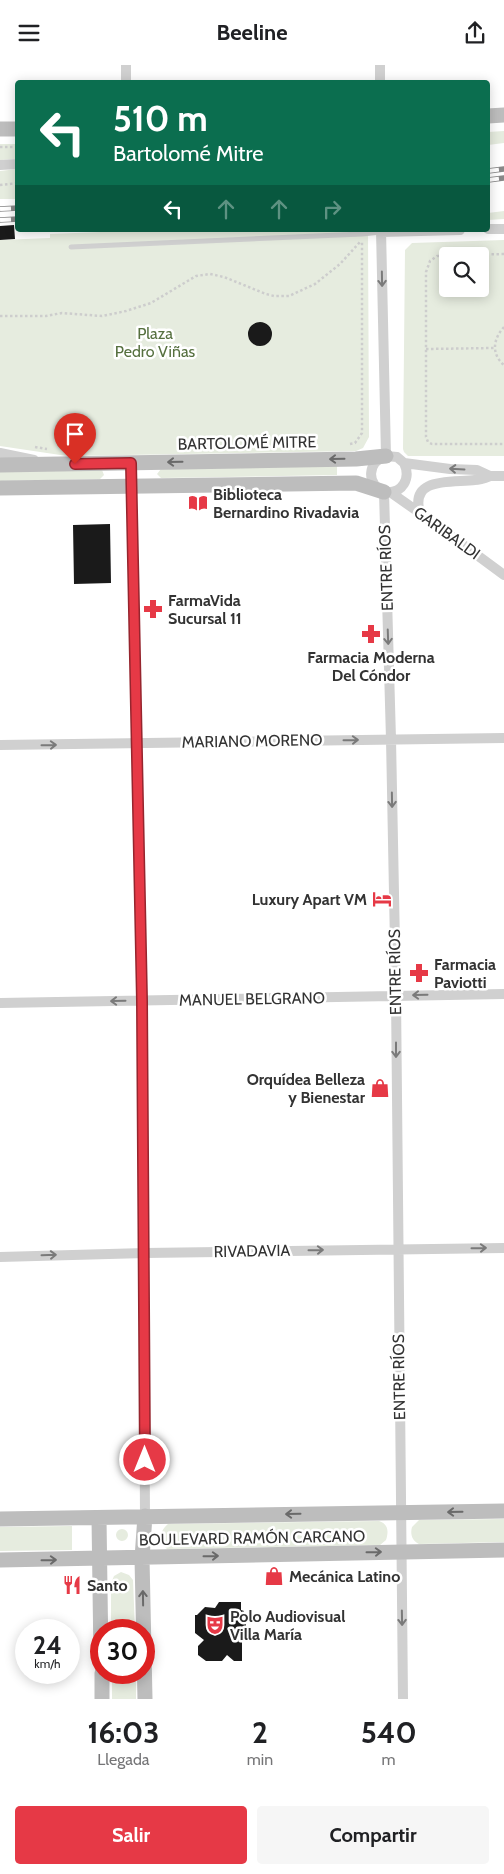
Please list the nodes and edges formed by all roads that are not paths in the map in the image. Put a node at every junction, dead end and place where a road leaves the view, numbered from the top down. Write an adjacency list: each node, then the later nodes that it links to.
1 (126, 65): 3 (street)
2 (380, 65): 4 (street)
3 (126, 80)
4 (380, 80)
5 (504, 115): 6 (main road)
6 (490, 116)
7 (0, 129): 8 (main road)
8 (15, 129)
9 (15, 164): 10 (street)
10 (0, 165)
11 (490, 229): 12 (street)
12 (504, 229)
13 (374, 232): 15 (lane)
14 (381, 232): 17 (street, one-way to 17)
15 (71, 247)
16 (0, 453): 18 (street)
17 (386, 456): 19 (main road, BARTOLOMÉ MITRE, one-way to 19); 20 (street, BARTOLOMÉ MITRE); 26 (street)
18 (55, 457): 19 (main road, BARTOLOMÉ MITRE); 21 (main road, BARTOLOMÉ MITRE)
19 (131, 463): 24 (street)
20 (404, 463): 22 (street, BARTOLOMÉ MITRE, one-way to 20); 26 (street)
21 (0, 465)
22 (490, 476): 23 (street, BARTOLOMÉ MITRE); 27 (street, BARTOLOMÉ MITRE)
23 (504, 476)
24 (132, 486): 25 (main road); 26 (main road); 31 (street)
25 (0, 488)
26 (387, 492): 27 (street, GARIBALDI); 30 (street, ENTRE RÍOS, one-way to 30)
27 (420, 513): 28 (street, GARIBALDI)
28 (504, 575)
29 (504, 738): 30 (street, MARIANO MORENO)
30 (391, 739): 31 (street, MARIANO MORENO, one-way to 30); 34 (street, ENTRE RÍOS, one-way to 34)
31 (138, 743): 32 (street, MARIANO MORENO, one-way to 31); 35 (street)
32 (0, 745)
33 (504, 994): 34 (street, MANUEL BELGRANO, one-way to 34)
34 (396, 996): 35 (street, MANUEL BELGRANO); 38 (street, ENTRE RÍOS, one-way to 38)
35 (142, 1001): 36 (street, MANUEL BELGRANO, one-way to 36); 39 (street)
36 (0, 1003)
37 (504, 1248): 38 (street, RIVADAVIA, one-way to 37)
38 (398, 1249): 39 (street, RIVADAVIA, one-way to 38); 42 (street, ENTRE RÍOS)
39 (145, 1253): 40 (street, RIVADAVIA, one-way to 39); 43 (street)
40 (0, 1257)
41 (504, 1511): 42 (main road, BOULEVARD RAMÓN CARCANO, one-way to 42)
42 (401, 1513): 43 (main road, BOULEVARD RAMÓN CARCANO, one-way to 43); 47 (street, ENTRE RÍOS)
43 (145, 1516): 44 (main road, BOULEVARD RAMÓN CARCANO); 48 (main road)
44 (99, 1517): 45 (main road, BOULEVARD RAMÓN CARCANO); 49 (main road)
45 (0, 1519)
46 (504, 1550): 47 (main road, BOULEVARD RAMÓN CARCANO)
47 (401, 1552): 48 (main road, BOULEVARD RAMÓN CARCANO, one-way to 47); 55 (street, ENTRE RÍOS, one-way to 55)
48 (142, 1558): 49 (main road, BOULEVARD RAMÓN CARCANO); 54 (main road, one-way to 48)
49 (99, 1559): 50 (main road, BOULEVARD RAMÓN CARCANO, one-way to 49); 51 (main road)
50 (0, 1560)
51 (100, 1619)
52 (102, 1684): 53 (main road)
53 (102, 1699)
54 (145, 1699)
55 (403, 1699)

